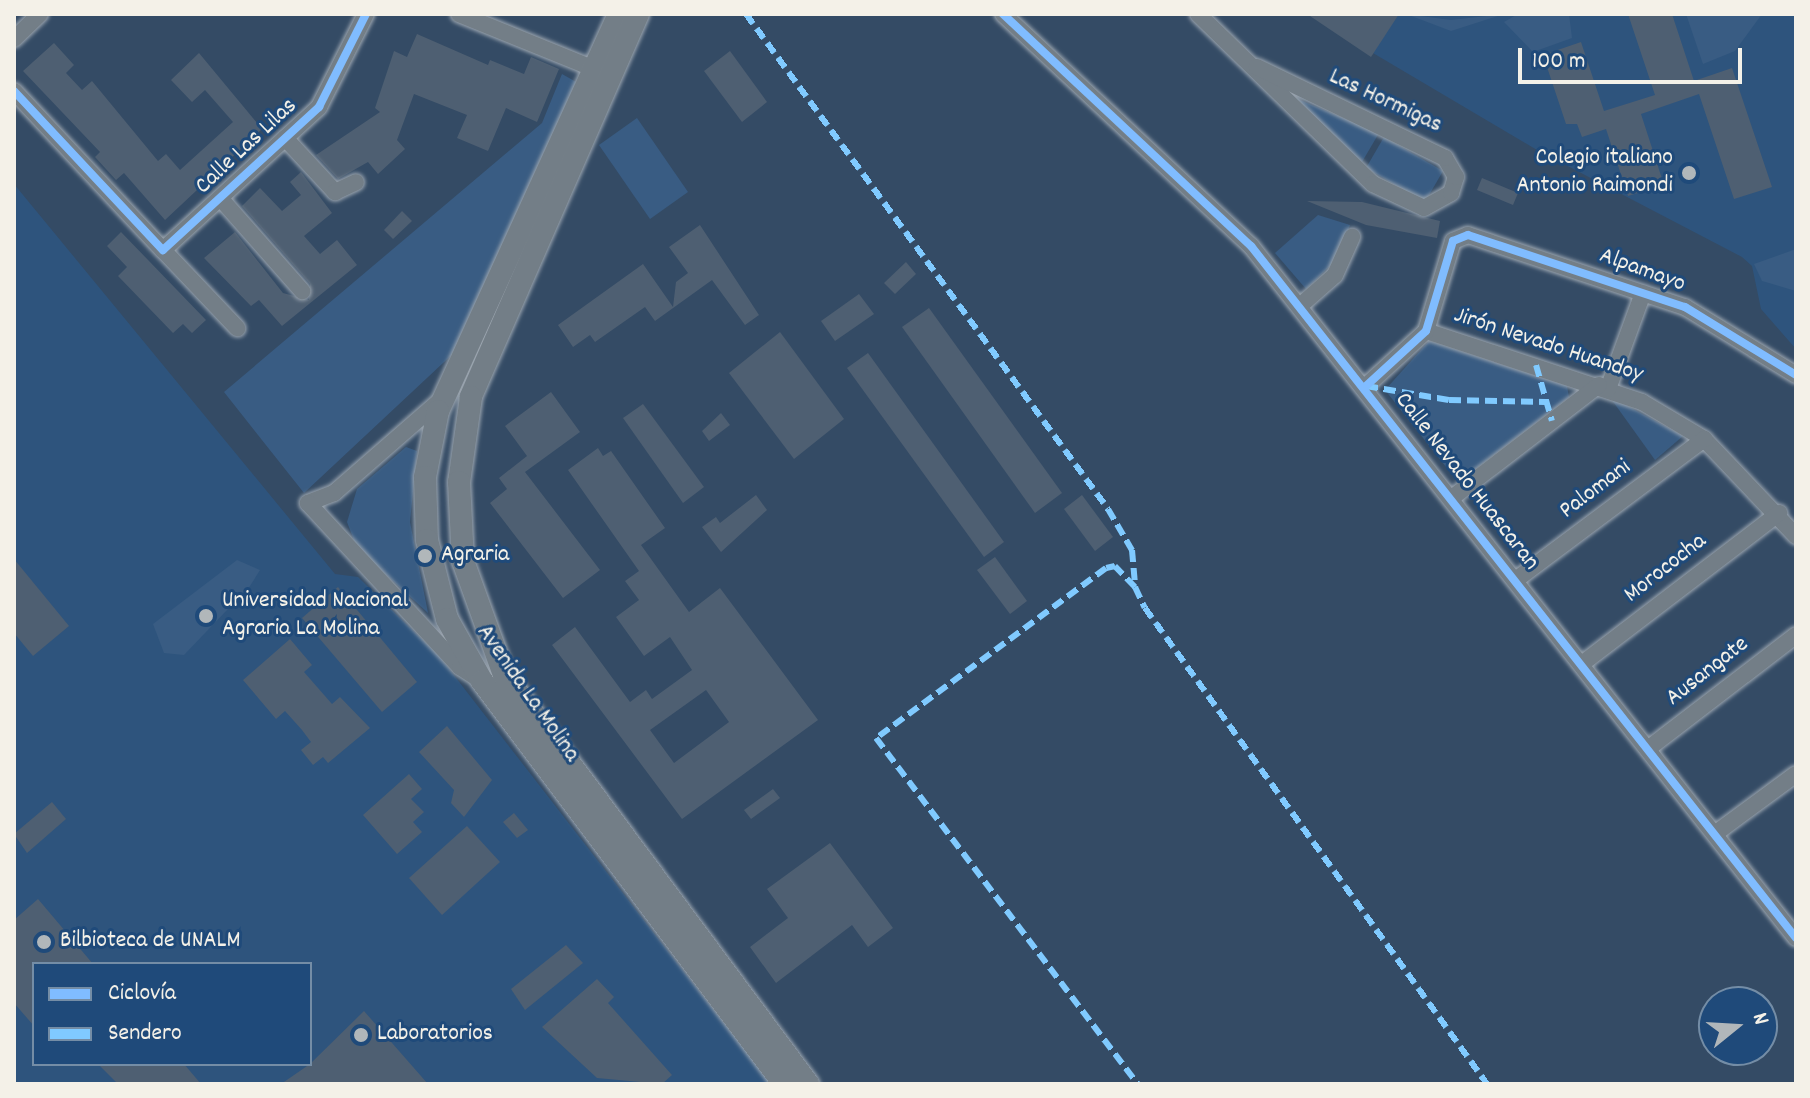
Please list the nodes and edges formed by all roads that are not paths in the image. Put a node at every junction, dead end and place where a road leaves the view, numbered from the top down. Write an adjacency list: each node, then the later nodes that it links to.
1 (40, 14): 8 (street)
2 (366, 14): 12 (street, Calle Las Lilas)
3 (459, 14): 10 (street)
4 (619, 14): 10 (main road, Avenida La Molina)
5 (638, 14): 10 (main road, Avenida La Molina)
6 (1003, 14): 19 (street, Calle Nevado Huascaran)
7 (1198, 14): 9 (street, Las Hormigas)
8 (14, 39)
9 (1257, 67): 9 (street, Las Hormigas)
10 (602, 72): 25 (main road, Avenida La Molina); 26 (main road, Avenida La Molina)
11 (14, 91): 16 (street)
12 (285, 138): 13 (street); 14 (street, Calle Las Lilas)
13 (356, 182)
14 (221, 199): 16 (street, Calle Las Lilas); 17 (street)
15 (1352, 237): 19 (street)
16 (161, 250): 20 (street)
17 (302, 291)
18 (1643, 293): 21 (street, Alpamayo); 22 (street, Alpamayo); 24 (street)
19 (1301, 305): 23 (street, Calle Nevado Huascaran)
20 (237, 328)
21 (1426, 331): 23 (street); 24 (street, Jirón Nevado Huandoy)
22 (1796, 375)
23 (1366, 386): 29 (street, Calle Nevado Huascaran)
24 (1604, 387): 27 (street, Jirón Nevado Huandoy); 29 (street)
25 (444, 396): 26 (main road); 28 (street); 36 (main road, Avenida La Molina)
26 (471, 397): 36 (main road, Avenida La Molina)
27 (1704, 439): 30 (street, Jirón Nevado Huandoy); 33 (street, Palomani)
28 (334, 493): 31 (street); 31 (street)
29 (1453, 497): 33 (street, Calle Nevado Huascaran)
30 (1779, 513): 32 (street, Jirón Nevado Huandoy); 35 (street, Morococha)
31 (323, 522): 36 (street)
32 (1796, 536)
33 (1517, 579): 35 (street, Calle Nevado Huascaran)
34 (1796, 635): 37 (street, Ausangate)
35 (1583, 663): 37 (street, Calle Nevado Huascaran)
36 (493, 678): 43 (main road, Avenida La Molina); 44 (main road, Avenida La Molina)
37 (1649, 748): 39 (street, Calle Nevado Huascaran)
38 (1796, 774): 39 (street)
39 (1716, 833): 41 (street, Calle Nevado Huascaran)
40 (1796, 907): 41 (street)
41 (1780, 917): 42 (street, Calle Nevado Huascaran)
42 (1796, 938)
43 (784, 1084)
44 (808, 1084)

